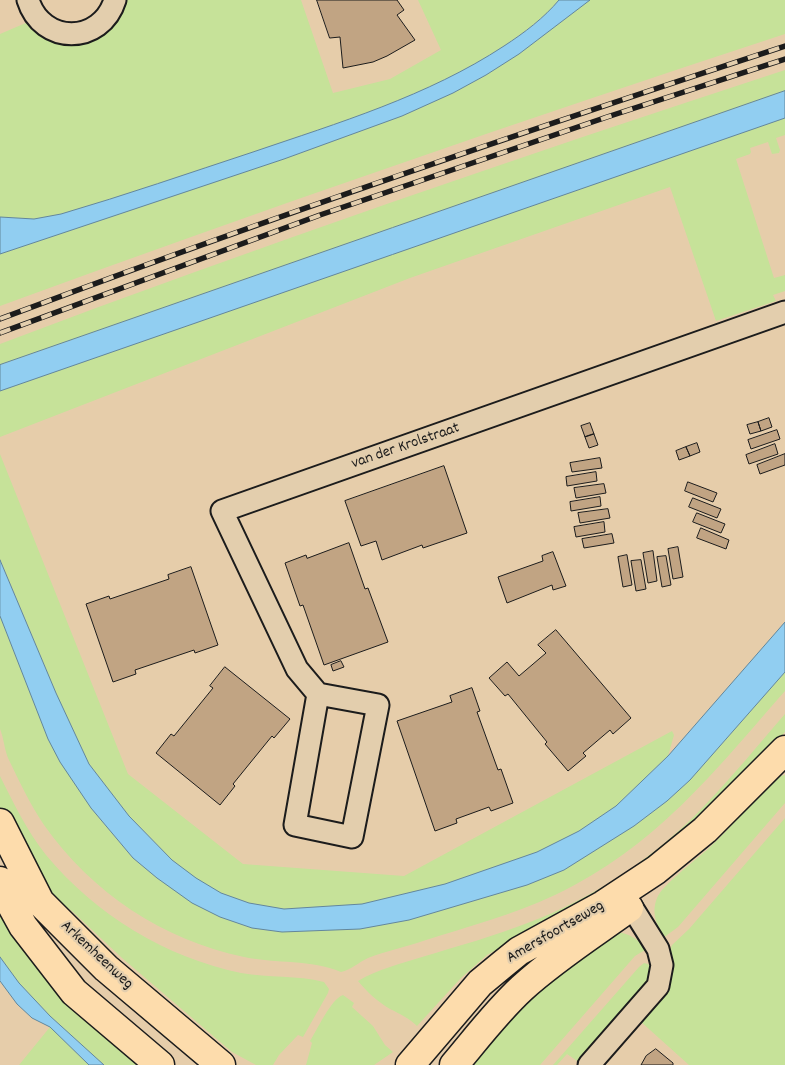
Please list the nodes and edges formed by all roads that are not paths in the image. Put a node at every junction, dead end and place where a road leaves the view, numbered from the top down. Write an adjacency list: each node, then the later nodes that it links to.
1 (28, 0): 2 (street)
2 (115, 0)
3 (785, 312): 4 (street, van der Krolstraat)
4 (318, 694): 4 (street)
5 (776, 759): 8 (main road, Amersfoortseweg)
6 (0, 822): 10 (main road, Arkemheenweg)
7 (0, 881): 11 (main road, Arkemheenweg)
8 (627, 900): 9 (main road, Amersfoortseweg); 13 (main road, Amersfoortseweg); 14 (street)
9 (417, 1057): 12 (main road)
10 (222, 1064)
11 (160, 1065)
12 (391, 1065)
13 (454, 1065)
14 (589, 1065)

